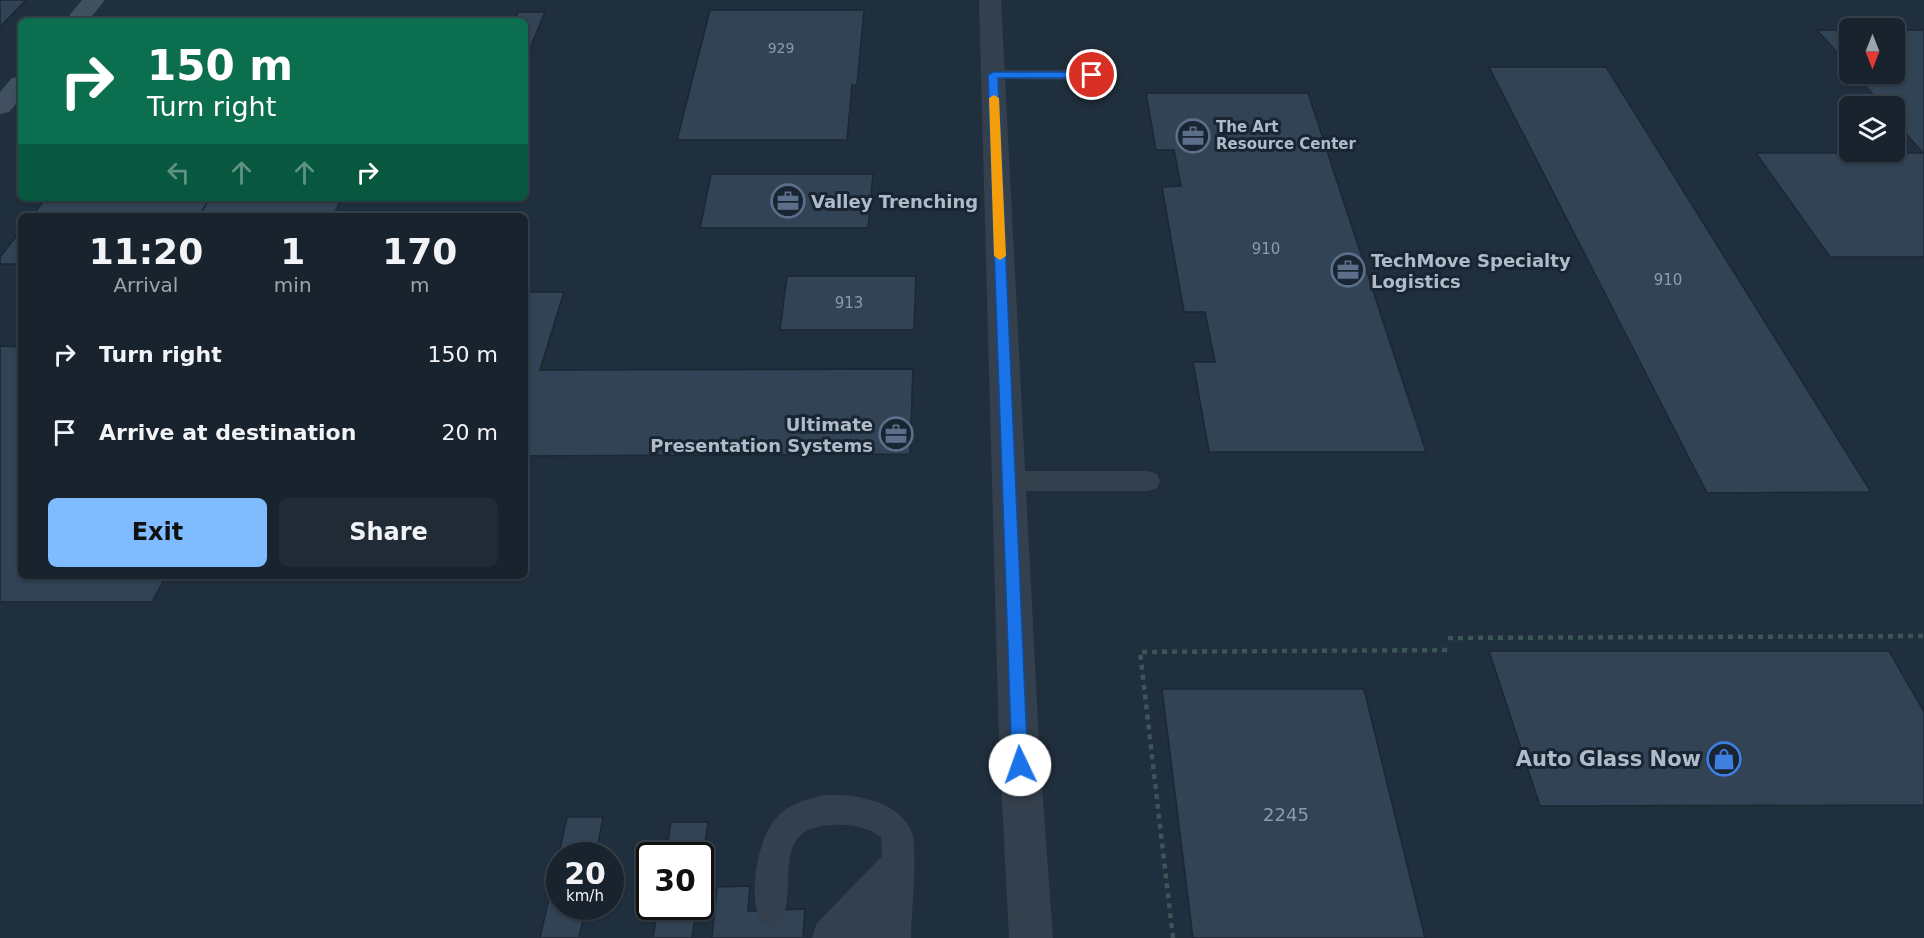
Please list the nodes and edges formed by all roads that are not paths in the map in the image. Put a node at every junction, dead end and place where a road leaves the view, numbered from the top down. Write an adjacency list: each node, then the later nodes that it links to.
1 (94, 0): 3 (main road)
2 (990, 0): 4 (street)
3 (78, 18)
4 (993, 75): 5 (lane); 8 (street)
5 (1092, 75)
6 (18, 86): 7 (main road)
7 (0, 106)
8 (1009, 481): 9 (lane); 15 (street)
9 (1148, 481)
10 (899, 861): 11 (lane); 12 (lane); 13 (lane); 14 (lane)
11 (771, 910)
12 (828, 938)
13 (862, 938)
14 (895, 938)
15 (1031, 938)

